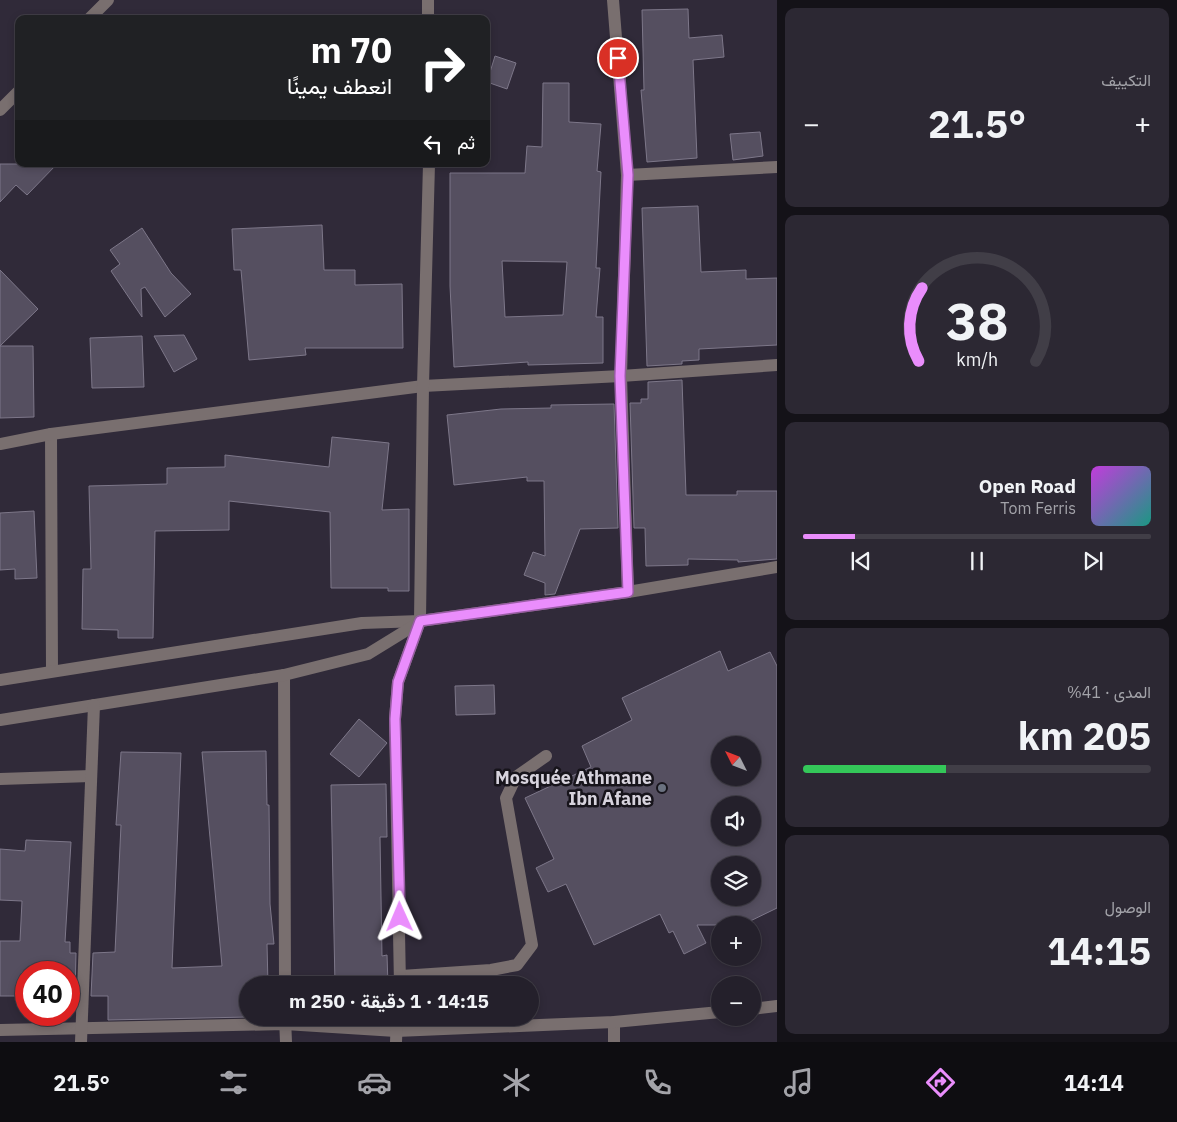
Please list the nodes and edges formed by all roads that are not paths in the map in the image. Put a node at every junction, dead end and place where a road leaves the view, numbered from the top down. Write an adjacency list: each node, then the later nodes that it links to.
1 (108, 0): 4 (street)
2 (428, 0): 5 (street)
3 (613, 0): 10 (street)
4 (94, 15)
5 (428, 15)
6 (15, 95): 7 (street)
7 (0, 110)
8 (429, 167): 13 (street)
9 (777, 167): 10 (street)
10 (628, 175): 12 (street)
11 (777, 365): 12 (street)
12 (620, 376): 13 (street); 17 (street)
13 (423, 386): 14 (street); 18 (street)
14 (52, 434): 15 (street); 19 (street)
15 (0, 444)
16 (777, 567): 17 (street)
17 (628, 592): 18 (street)
18 (420, 621): 19 (street); 20 (street); 28 (street)
19 (52, 671): 21 (street)
20 (284, 675): 22 (street); 27 (street)
21 (0, 680)
22 (94, 705): 23 (street); 25 (street)
23 (0, 720)
24 (546, 756): 29 (street)
25 (91, 776): 26 (street); 37 (street)
26 (0, 779)
27 (285, 976)
28 (401, 976)
29 (437, 976)
30 (777, 1006): 31 (street)
31 (761, 1008)
32 (711, 1013): 33 (street)
33 (614, 1022): 39 (street); 42 (street)
34 (239, 1023): 37 (street)
35 (285, 1026): 41 (street)
36 (322, 1026): 39 (street)
37 (81, 1028): 38 (street); 40 (street)
38 (0, 1030)
39 (396, 1036)
40 (81, 1042)
41 (286, 1042)
42 (614, 1042)

